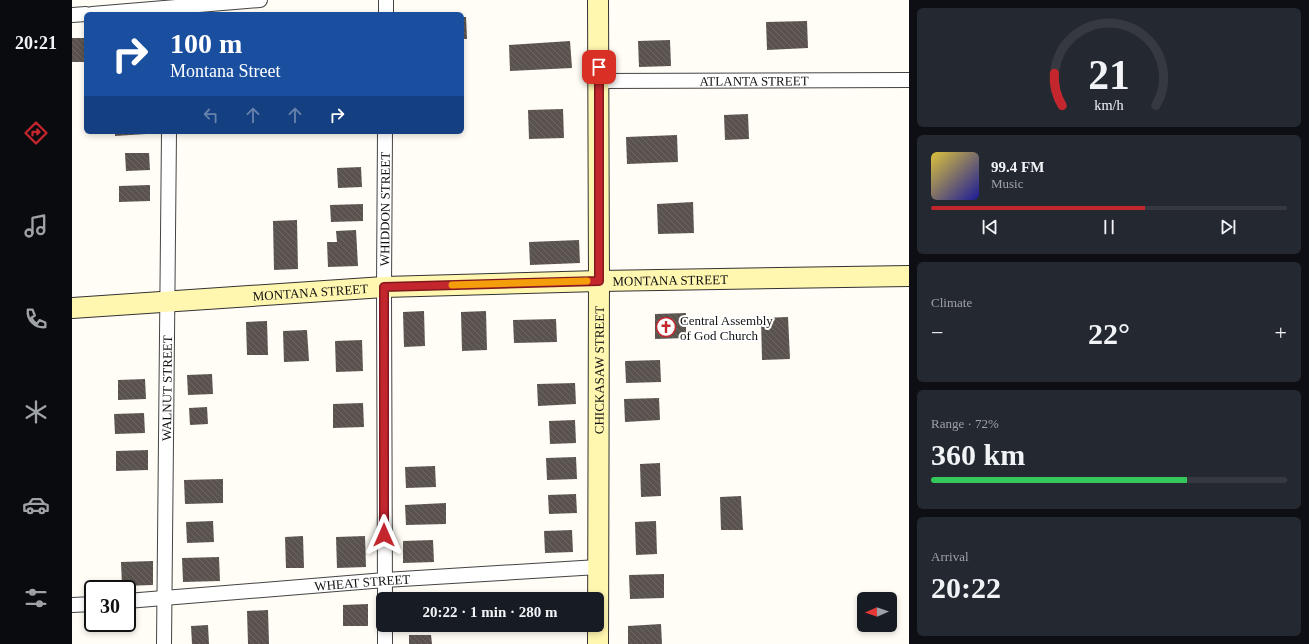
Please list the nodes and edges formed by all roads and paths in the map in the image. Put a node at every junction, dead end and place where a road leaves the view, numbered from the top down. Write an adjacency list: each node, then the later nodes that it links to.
1 (260, 0): 4 (street)
2 (386, 0): 6 (street)
3 (598, 0): 10 (street, CHICKASAW STREET)
4 (169, 7): 5 (street)
5 (114, 12)
6 (386, 12)
7 (84, 14): 8 (street)
8 (72, 15)
9 (909, 80): 10 (street, ATLANTA STREET)
10 (599, 81): 14 (street, CHICKASAW STREET)
11 (169, 134): 16 (street, WALNUT STREET)
12 (385, 134): 15 (street, WHIDDON STREET)
13 (909, 276): 14 (street, MONTANA STREET)
14 (599, 281): 15 (street, MONTANA STREET); 18 (street, CHICKASAW STREET)
15 (384, 287): 16 (street, MONTANA STREET); 19 (street, WHIDDON STREET)
16 (168, 301): 17 (street, MONTANA STREET); 21 (street, WALNUT STREET)
17 (72, 308)
18 (598, 566): 19 (street, WHEAT STREET); 28 (street, CHICKASAW STREET)
19 (385, 580): 20 (street, WHIDDON STREET); 21 (street, WHEAT STREET)
20 (385, 592)
21 (164, 598): 22 (street, WHEAT STREET); 26 (street, WALNUT STREET)
22 (136, 600)
23 (84, 604): 24 (street)
24 (72, 605)
25 (385, 632): 27 (street)
26 (164, 644)
27 (385, 644)
28 (598, 644)

